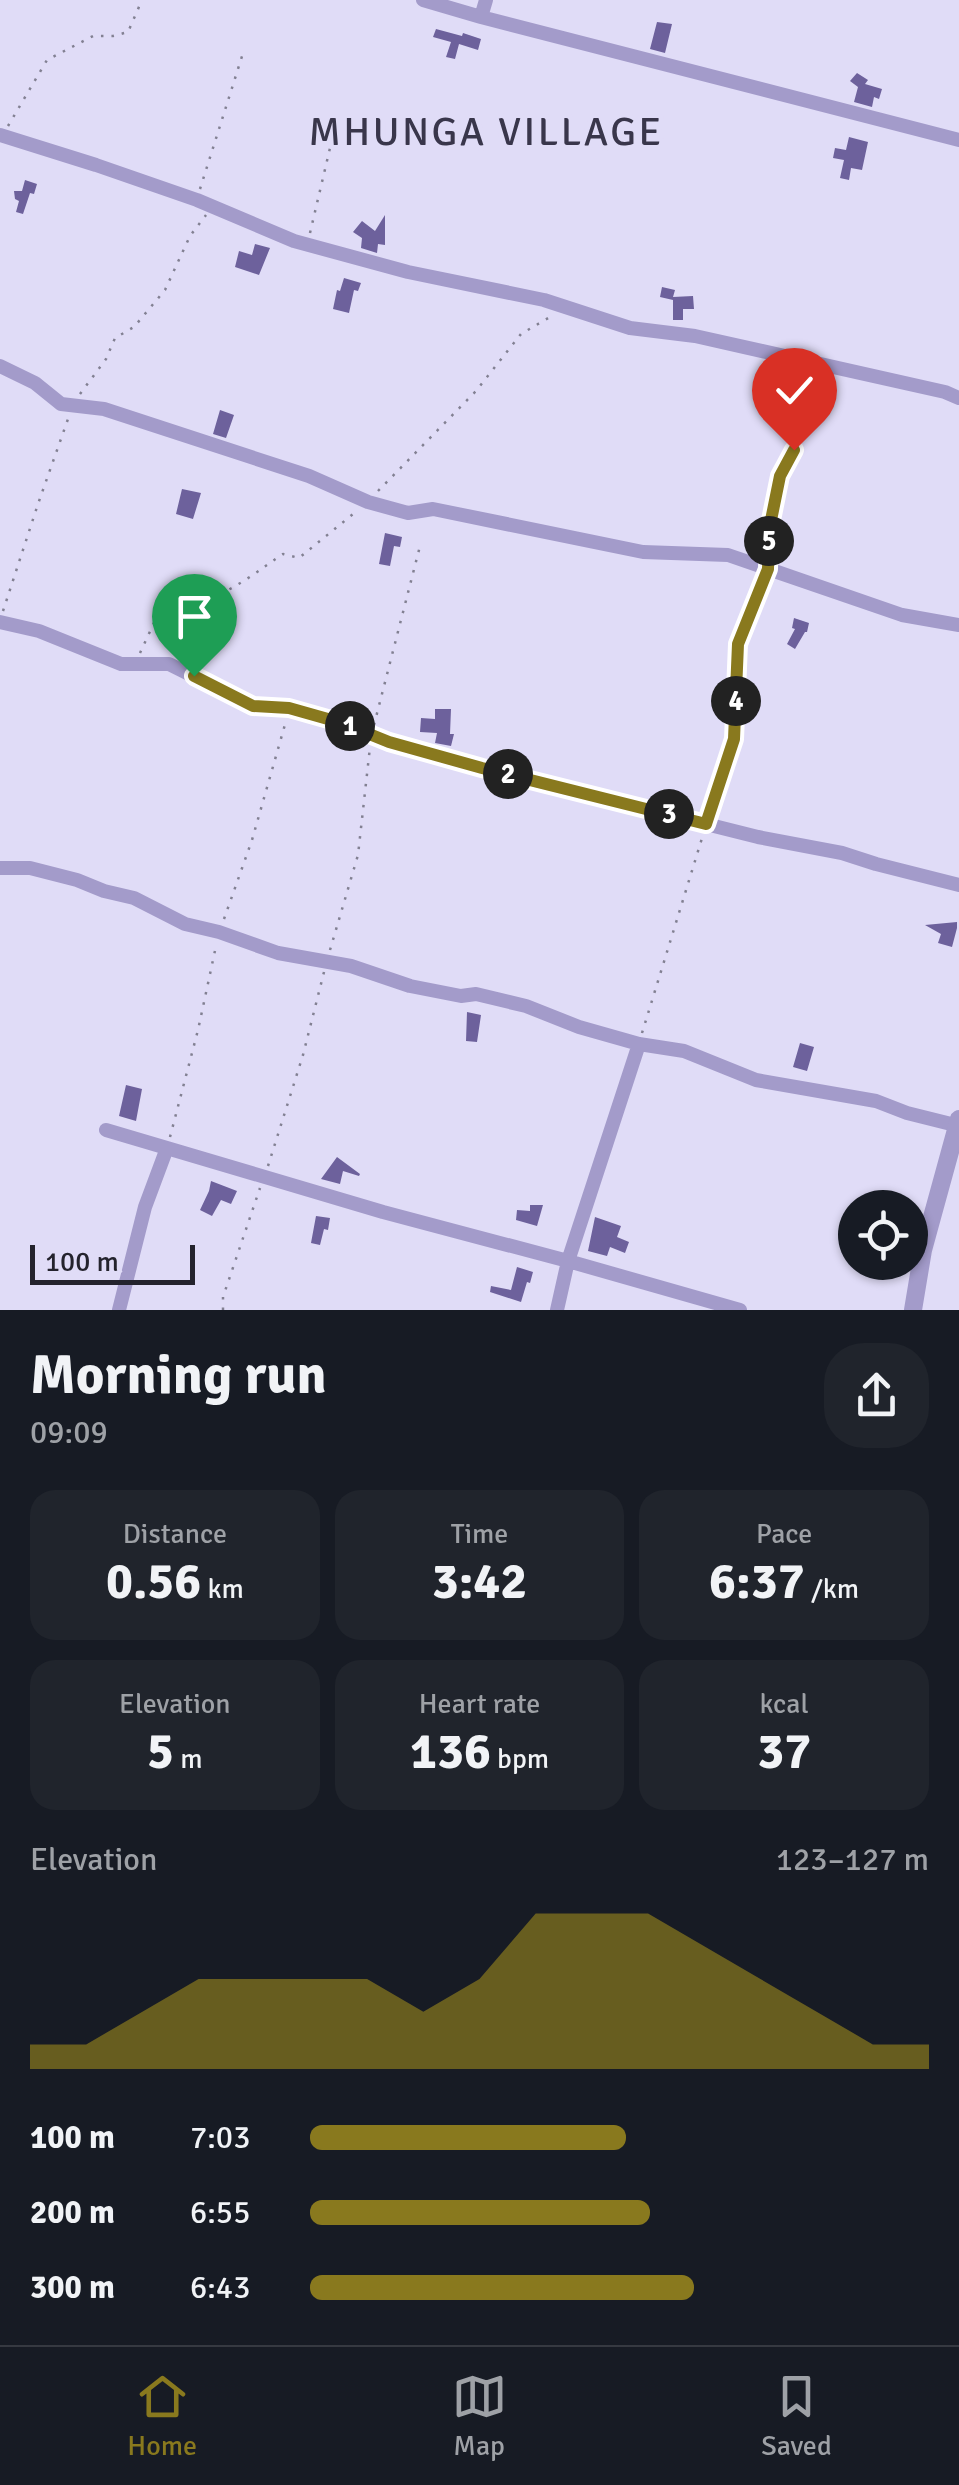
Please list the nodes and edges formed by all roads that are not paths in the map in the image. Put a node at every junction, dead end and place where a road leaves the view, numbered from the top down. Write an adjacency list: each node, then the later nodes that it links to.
1 (424, 0): 3 (street)
2 (486, 0): 3 (street)
3 (481, 17): 5 (street)
4 (1, 135): 7 (street)
5 (959, 140)
6 (0, 366): 9 (street)
7 (959, 398)
8 (0, 622): 11 (street)
9 (959, 625)
10 (0, 868): 12 (street)
11 (959, 885)
12 (639, 1044): 13 (street); 16 (street)
13 (958, 1124): 20 (street)
14 (106, 1130): 15 (street)
15 (167, 1148): 16 (street); 17 (street)
16 (568, 1261): 18 (street); 19 (street)
17 (119, 1310)
18 (557, 1310)
19 (740, 1310)
20 (913, 1310)

